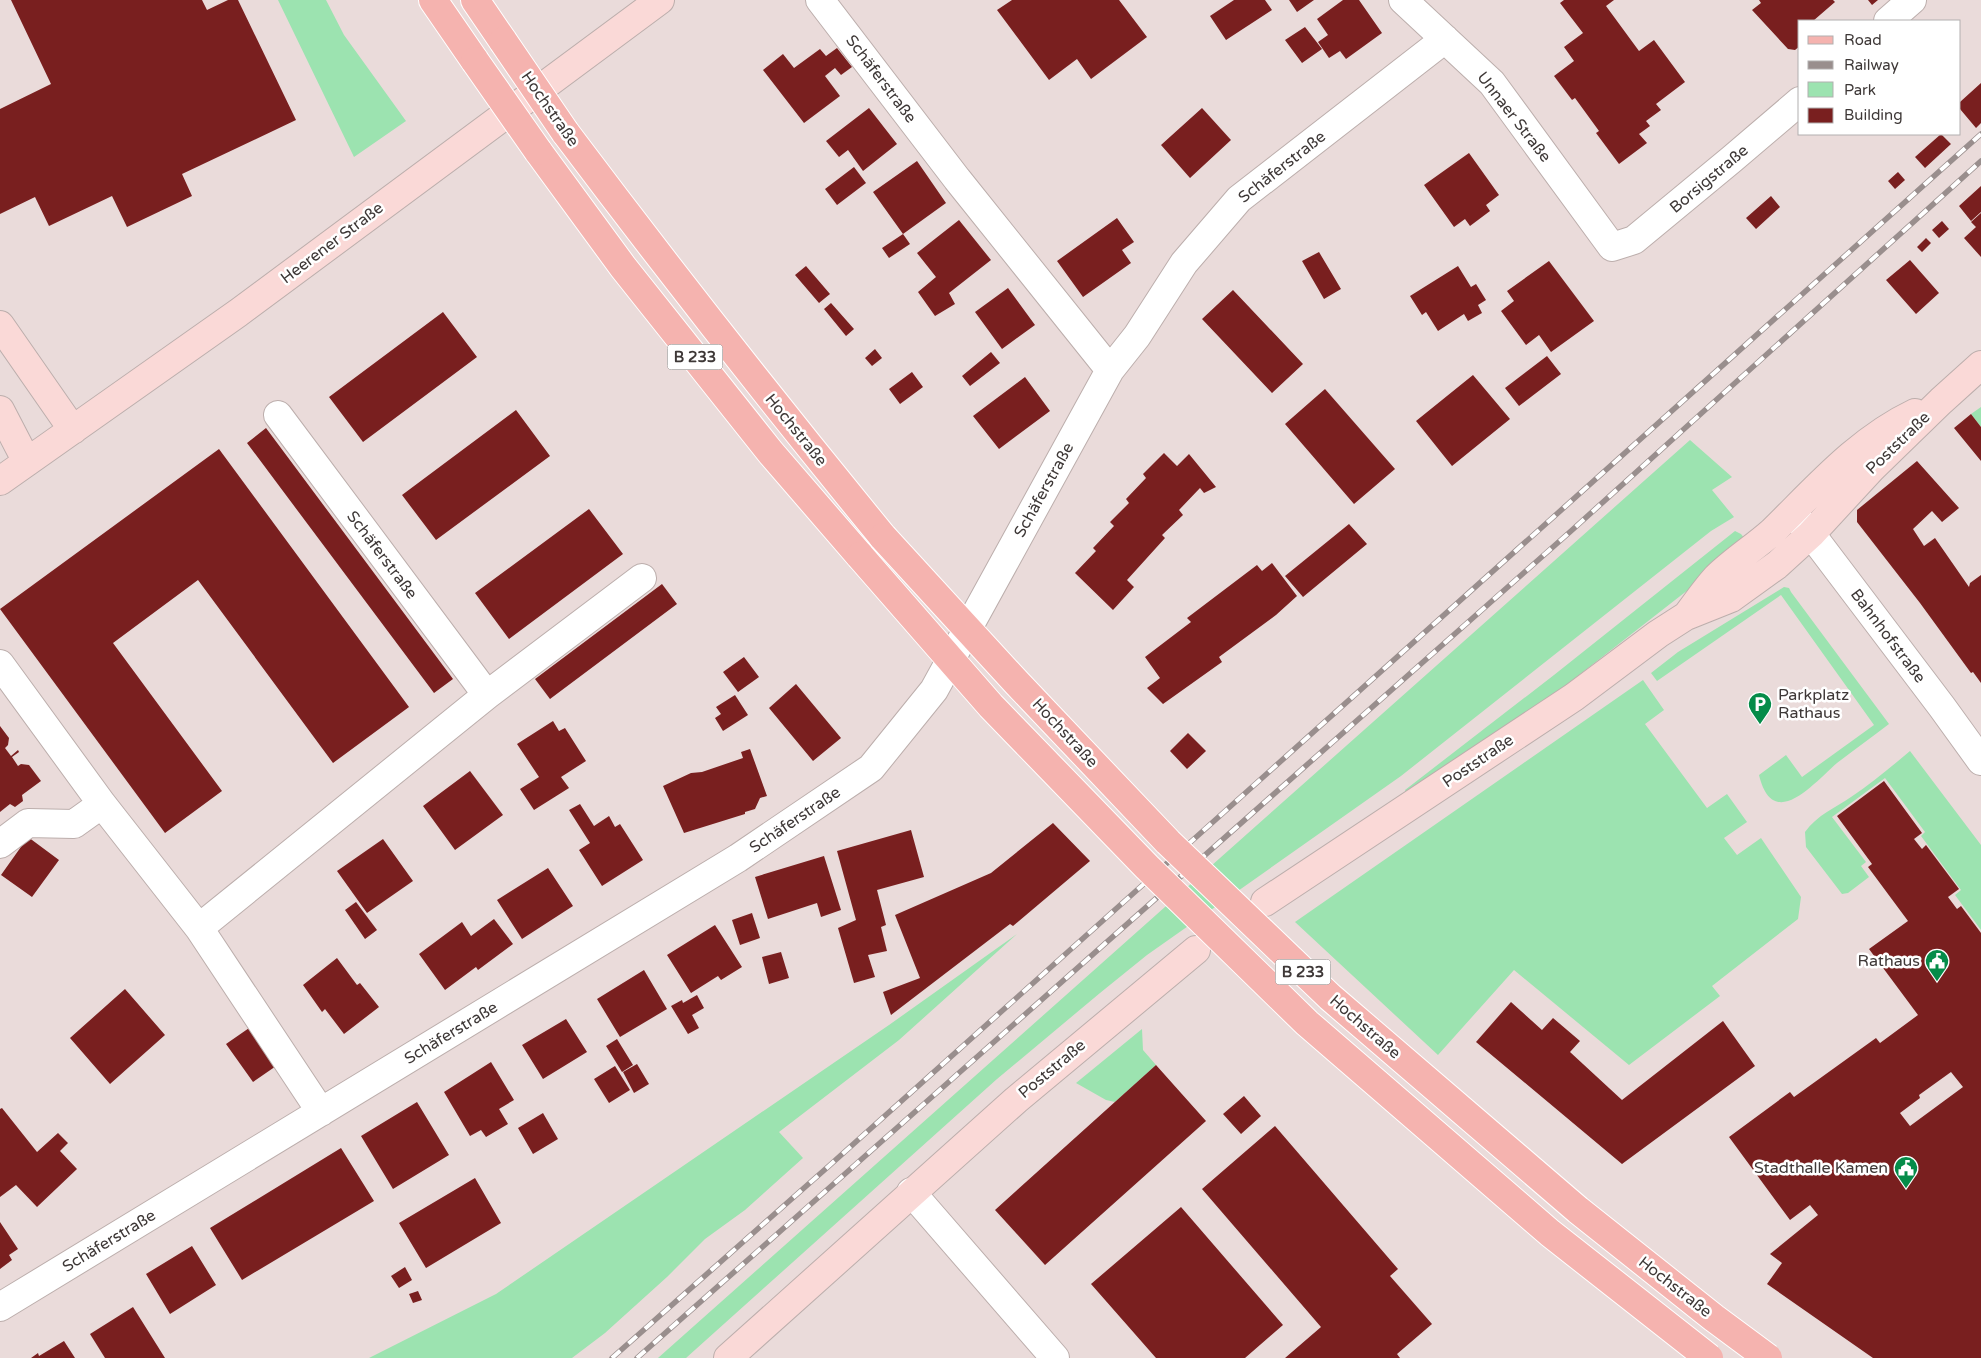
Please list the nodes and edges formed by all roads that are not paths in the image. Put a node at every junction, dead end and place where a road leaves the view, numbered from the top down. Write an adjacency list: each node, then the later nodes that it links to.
1 (433, 0): 37 (main road, Hochstraße / B 233, bridge)
2 (475, 0): 38 (main road, Hochstraße / B 233, bridge)
3 (660, 0): 17 (street, Heerener Straße)
4 (820, 0): 13 (street, Schäferstraße)
5 (1403, 0): 8 (street, Unnaer Straße)
6 (1912, 0): 7 (street)
7 (1889, 20)
8 (1445, 40): 10 (street, Unnaer Straße); 13 (street, Schäferstraße)
9 (1798, 103): 10 (street, Borsigstraße)
10 (1612, 247)
11 (0, 325): 17 (street)
12 (1981, 365): 14 (street)
13 (1110, 370): 32 (street, Schäferstraße)
14 (1941, 401): 20 (street, Poststraße); 21 (street, Poststraße)
15 (0, 410): 18 (street)
16 (278, 415): 25 (street, Schäferstraße)
17 (73, 430): 18 (street, Heerener Straße)
18 (27, 462): 19 (street, Heerener Straße)
19 (0, 481)
20 (1792, 513): 21 (street, Bahnhofstraße); 23 (street, Poststraße)
21 (1811, 534): 23 (street, Poststraße); 26 (street, Bahnhofstraße)
22 (642, 578): 25 (street)
23 (1686, 616): 29 (street, Poststraße)
24 (5, 679): 27 (street)
25 (487, 695): 30 (street)
26 (1981, 761)
27 (102, 804): 28 (street); 30 (street)
28 (0, 844)
29 (1265, 902)
30 (199, 928): 32 (street)
31 (1196, 950): 33 (street, Poststraße)
32 (321, 1112): 34 (street, Schäferstraße)
33 (911, 1192): 35 (street, Poststraße); 36 (street)
34 (0, 1307)
35 (728, 1358)
36 (1055, 1358)
37 (1710, 1358)
38 (1768, 1358)

